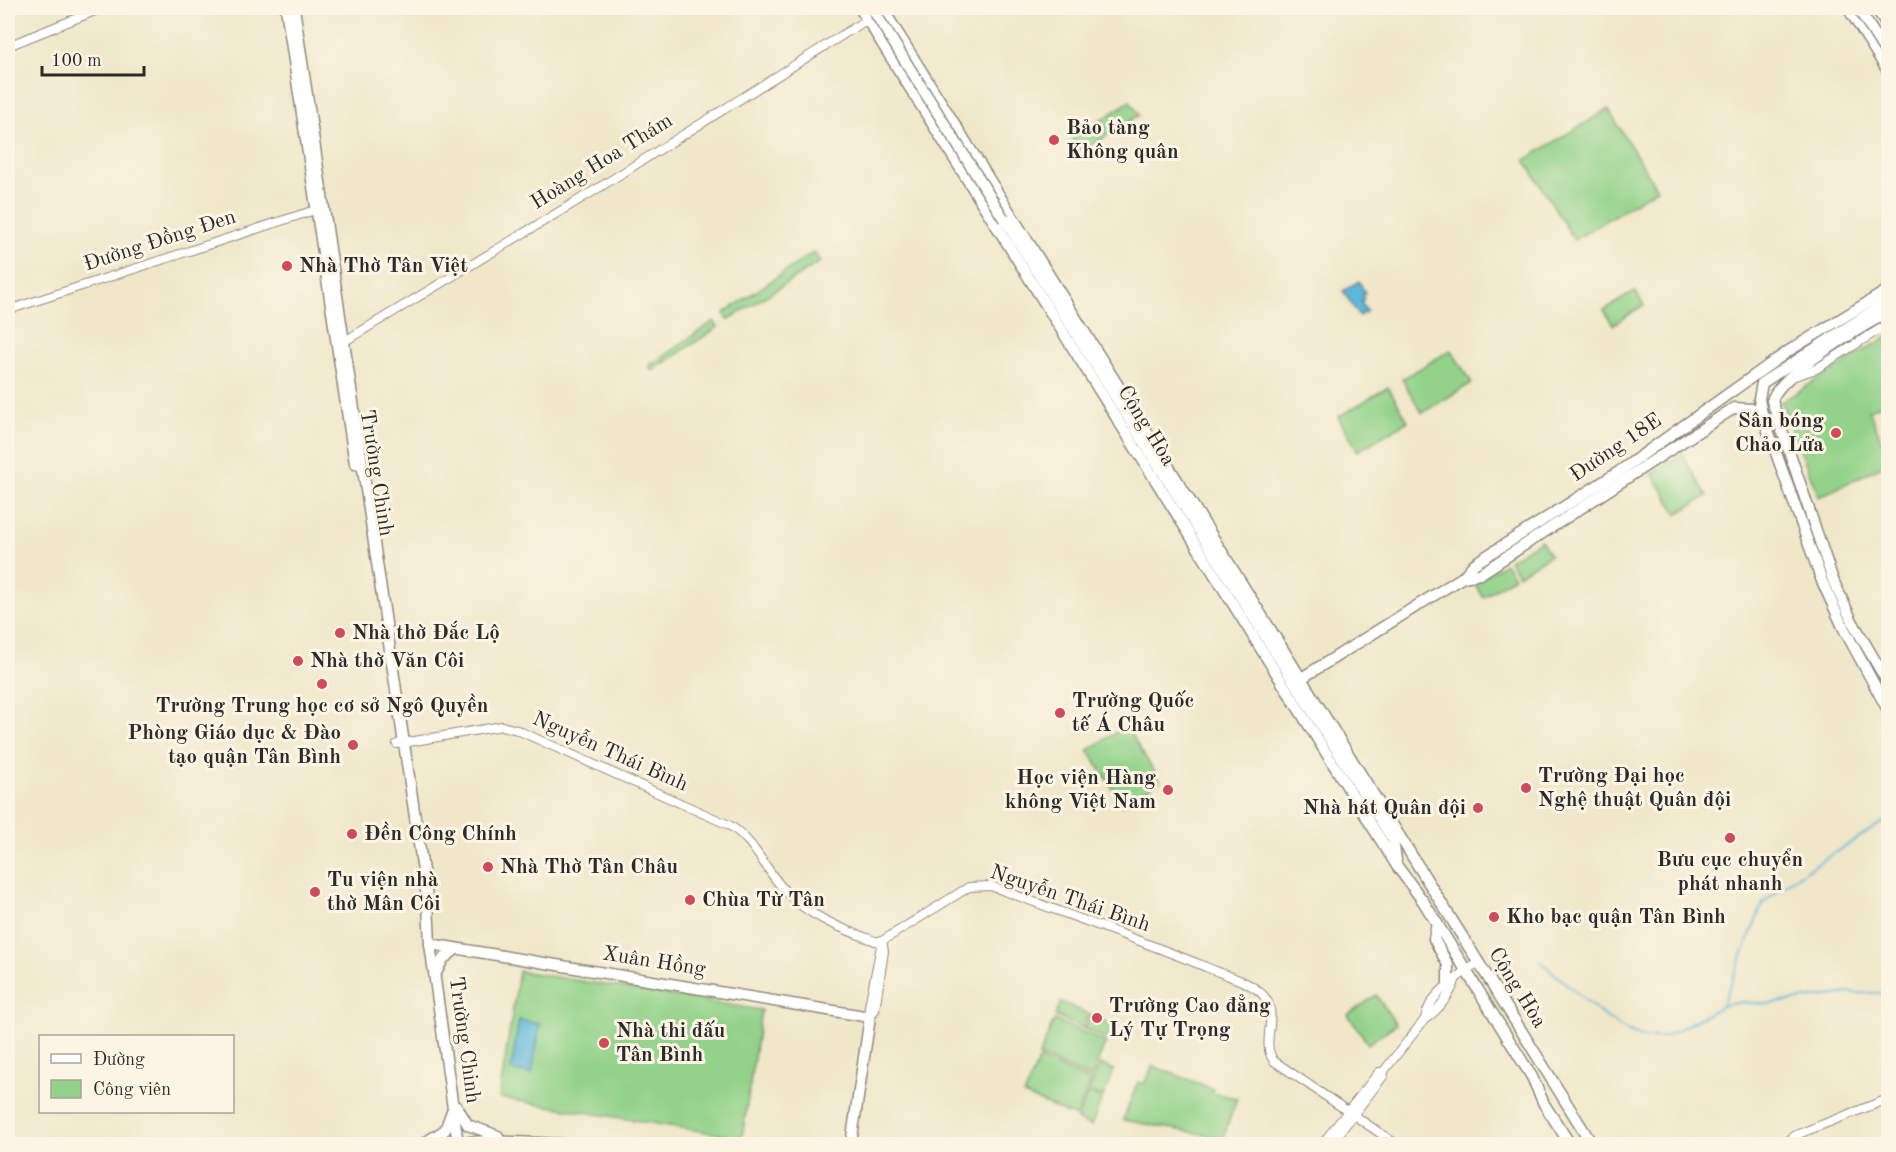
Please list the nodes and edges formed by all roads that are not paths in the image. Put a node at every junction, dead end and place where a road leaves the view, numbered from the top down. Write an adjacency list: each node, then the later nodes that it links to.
1 (102, 8): 14 (street)
2 (286, 8): 19 (main road, Trường Chinh)
3 (294, 8): 19 (main road, Trường Chinh)
4 (860, 8): 11 (main road, Cộng Hòa)
5 (872, 8): 32 (main road, Cộng Hòa, bridge)
6 (884, 8): 11 (main road, Hoàng Hoa Thám); 15 (main road, Cộng Hòa)
7 (1848, 8): 9 (main road)
8 (1867, 8): 13 (main road)
9 (1857, 13): 10 (main road); 12 (main road); 16 (main road, bridge)
10 (1883, 16): 12 (main road)
11 (868, 19): 17 (main road, Cộng Hòa); 25 (street, Hoàng Hoa Thám)
12 (1870, 42): 18 (main road)
13 (1888, 42)
14 (8, 46)
15 (909, 50): 17 (main road); 32 (main road, Cộng Hòa)
16 (1888, 56)
17 (893, 60): 32 (main road, Cộng Hòa)
18 (1888, 71)
19 (320, 208): 22 (street, Đường Đồng Đen); 25 (main road, Trường Chinh)
20 (1888, 290): 26 (main road, Đường 18E)
21 (1888, 301): 27 (main road)
22 (8, 310)
23 (1888, 312): 27 (main road)
24 (1888, 324): 29 (street)
25 (340, 344): 35 (main road, Trường Chinh)
26 (1790, 351): 28 (main road, Đường 18E); 31 (main road, Đường 18E)
27 (1810, 355): 28 (main road); 29 (main road)
28 (1772, 376): 30 (main road, Đường 18E)
29 (1794, 376): 33 (main road)
30 (1762, 414): 31 (main road, Đường 18E); 34 (main road, Đường 18E)
31 (1657, 452): 32 (main road, Đường 18E)
32 (1294, 682): 36 (main road, Cộng Hòa); 37 (main road, Cộng Hòa); 38 (main road, Cộng Hòa)
33 (1888, 683)
34 (1888, 710)
35 (400, 744): 40 (street, Nguyễn Thái Bình); 41 (main road, Trường Chinh)
36 (1393, 840): 37 (main road, Cộng Hòa); 38 (main road, Cộng Hòa)
37 (1410, 850): 43 (main road, Cộng Hòa)
38 (1397, 866): 39 (main road, Cộng Hòa)
39 (1437, 923): 44 (main road, Cộng Hòa); 46 (main road)
40 (882, 941): 47 (street); 51 (street, Nguyễn Thái Bình)
41 (430, 944): 42 (main road, Xuân Hồng); 45 (main road, Trường Chinh)
42 (456, 949): 45 (main road); 47 (main road, Xuân Hồng)
43 (1478, 962): 44 (street); 63 (main road, Cộng Hòa)
44 (1466, 971): 46 (street); 48 (main road, Cộng Hòa)
45 (435, 975): 49 (main road, Trường Chinh)
46 (1451, 982): 51 (street)
47 (870, 1017): 57 (main road)
48 (1532, 1077): 61 (main road, Cộng Hòa); 62 (main road)
49 (453, 1099): 52 (main road); 53 (main road, Trường Chinh); 54 (main road)
50 (1888, 1099): 64 (street)
51 (1350, 1115): 58 (street); 59 (street); 60 (street, Nguyễn Thái Bình)
52 (518, 1141): 53 (main road); 56 (main road)
53 (461, 1143): 55 (main road)
54 (423, 1144)
55 (436, 1144)
56 (563, 1144)
57 (851, 1144)
58 (1322, 1144)
59 (1331, 1144)
60 (1396, 1144)
61 (1570, 1144)
62 (1578, 1144)
63 (1592, 1144)
64 (1784, 1144)

